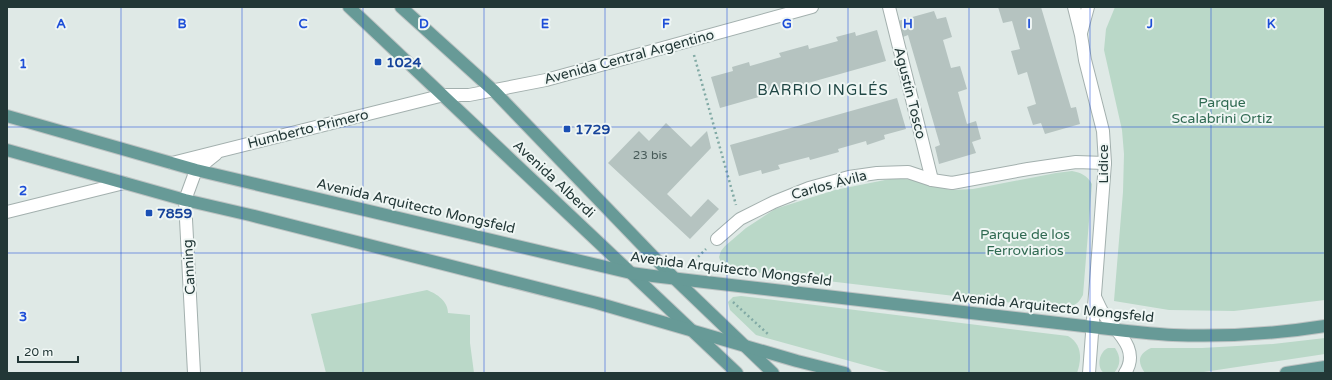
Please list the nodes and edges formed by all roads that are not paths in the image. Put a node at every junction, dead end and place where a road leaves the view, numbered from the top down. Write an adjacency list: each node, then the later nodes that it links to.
1 (349, 7): 9 (main road, Avenida Alberdi)
2 (402, 7): 8 (main road, Avenida Alberdi)
3 (812, 7): 8 (street, Avenida Central Argentino)
4 (889, 7): 16 (street, Agustín Tosco)
5 (1074, 7): 7 (street, Lidice)
6 (1088, 7): 7 (street, Lidice)
7 (1081, 35): 14 (street, Lidice)
8 (494, 91): 9 (street, Avenida Central Argentino); 22 (main road, Avenida Alberdi)
9 (444, 95): 12 (street, Humberto Primero); 21 (main road, Avenida Alberdi)
10 (7, 116): 13 (main road, Avenida Arquitecto Mongsfeld)
11 (7, 150): 17 (main road)
12 (220, 151): 13 (street, Humberto Primero); 15 (street)
13 (172, 163): 15 (main road, Avenida Arquitecto Mongsfeld)
14 (1105, 163): 16 (street, Carlos Ávila); 23 (street, Lidice)
15 (196, 170): 18 (street, Canning); 21 (main road, Avenida Arquitecto Mongsfeld)
16 (932, 180): 20 (street, Carlos Ávila)
17 (124, 183): 18 (main road); 19 (street)
18 (185, 200): 27 (main road); 30 (street, Canning)
19 (7, 212)
20 (717, 239)
21 (631, 273): 22 (main road, Avenida Arquitecto Mongsfeld); 27 (main road, Avenida Alberdi)
22 (674, 280): 24 (main road, Avenida Arquitecto Mongsfeld); 28 (main road, Avenida Alberdi)
23 (1095, 296): 24 (street, Lidice); 26 (street)
24 (1093, 326): 26 (main road, Avenida Arquitecto Mongsfeld); 34 (street, Lidice)
25 (1325, 326): 26 (main road, Avenida Arquitecto Mongsfeld)
26 (1118, 330): 35 (street)
27 (694, 332): 28 (main road); 31 (main road, Avenida Alberdi)
28 (744, 346): 32 (main road, Avenida Alberdi); 33 (main road)
29 (1325, 367): 36 (main road)
30 (194, 373)
31 (737, 373)
32 (773, 373)
33 (846, 373)
34 (1089, 373)
35 (1125, 373)
36 (1286, 373)

